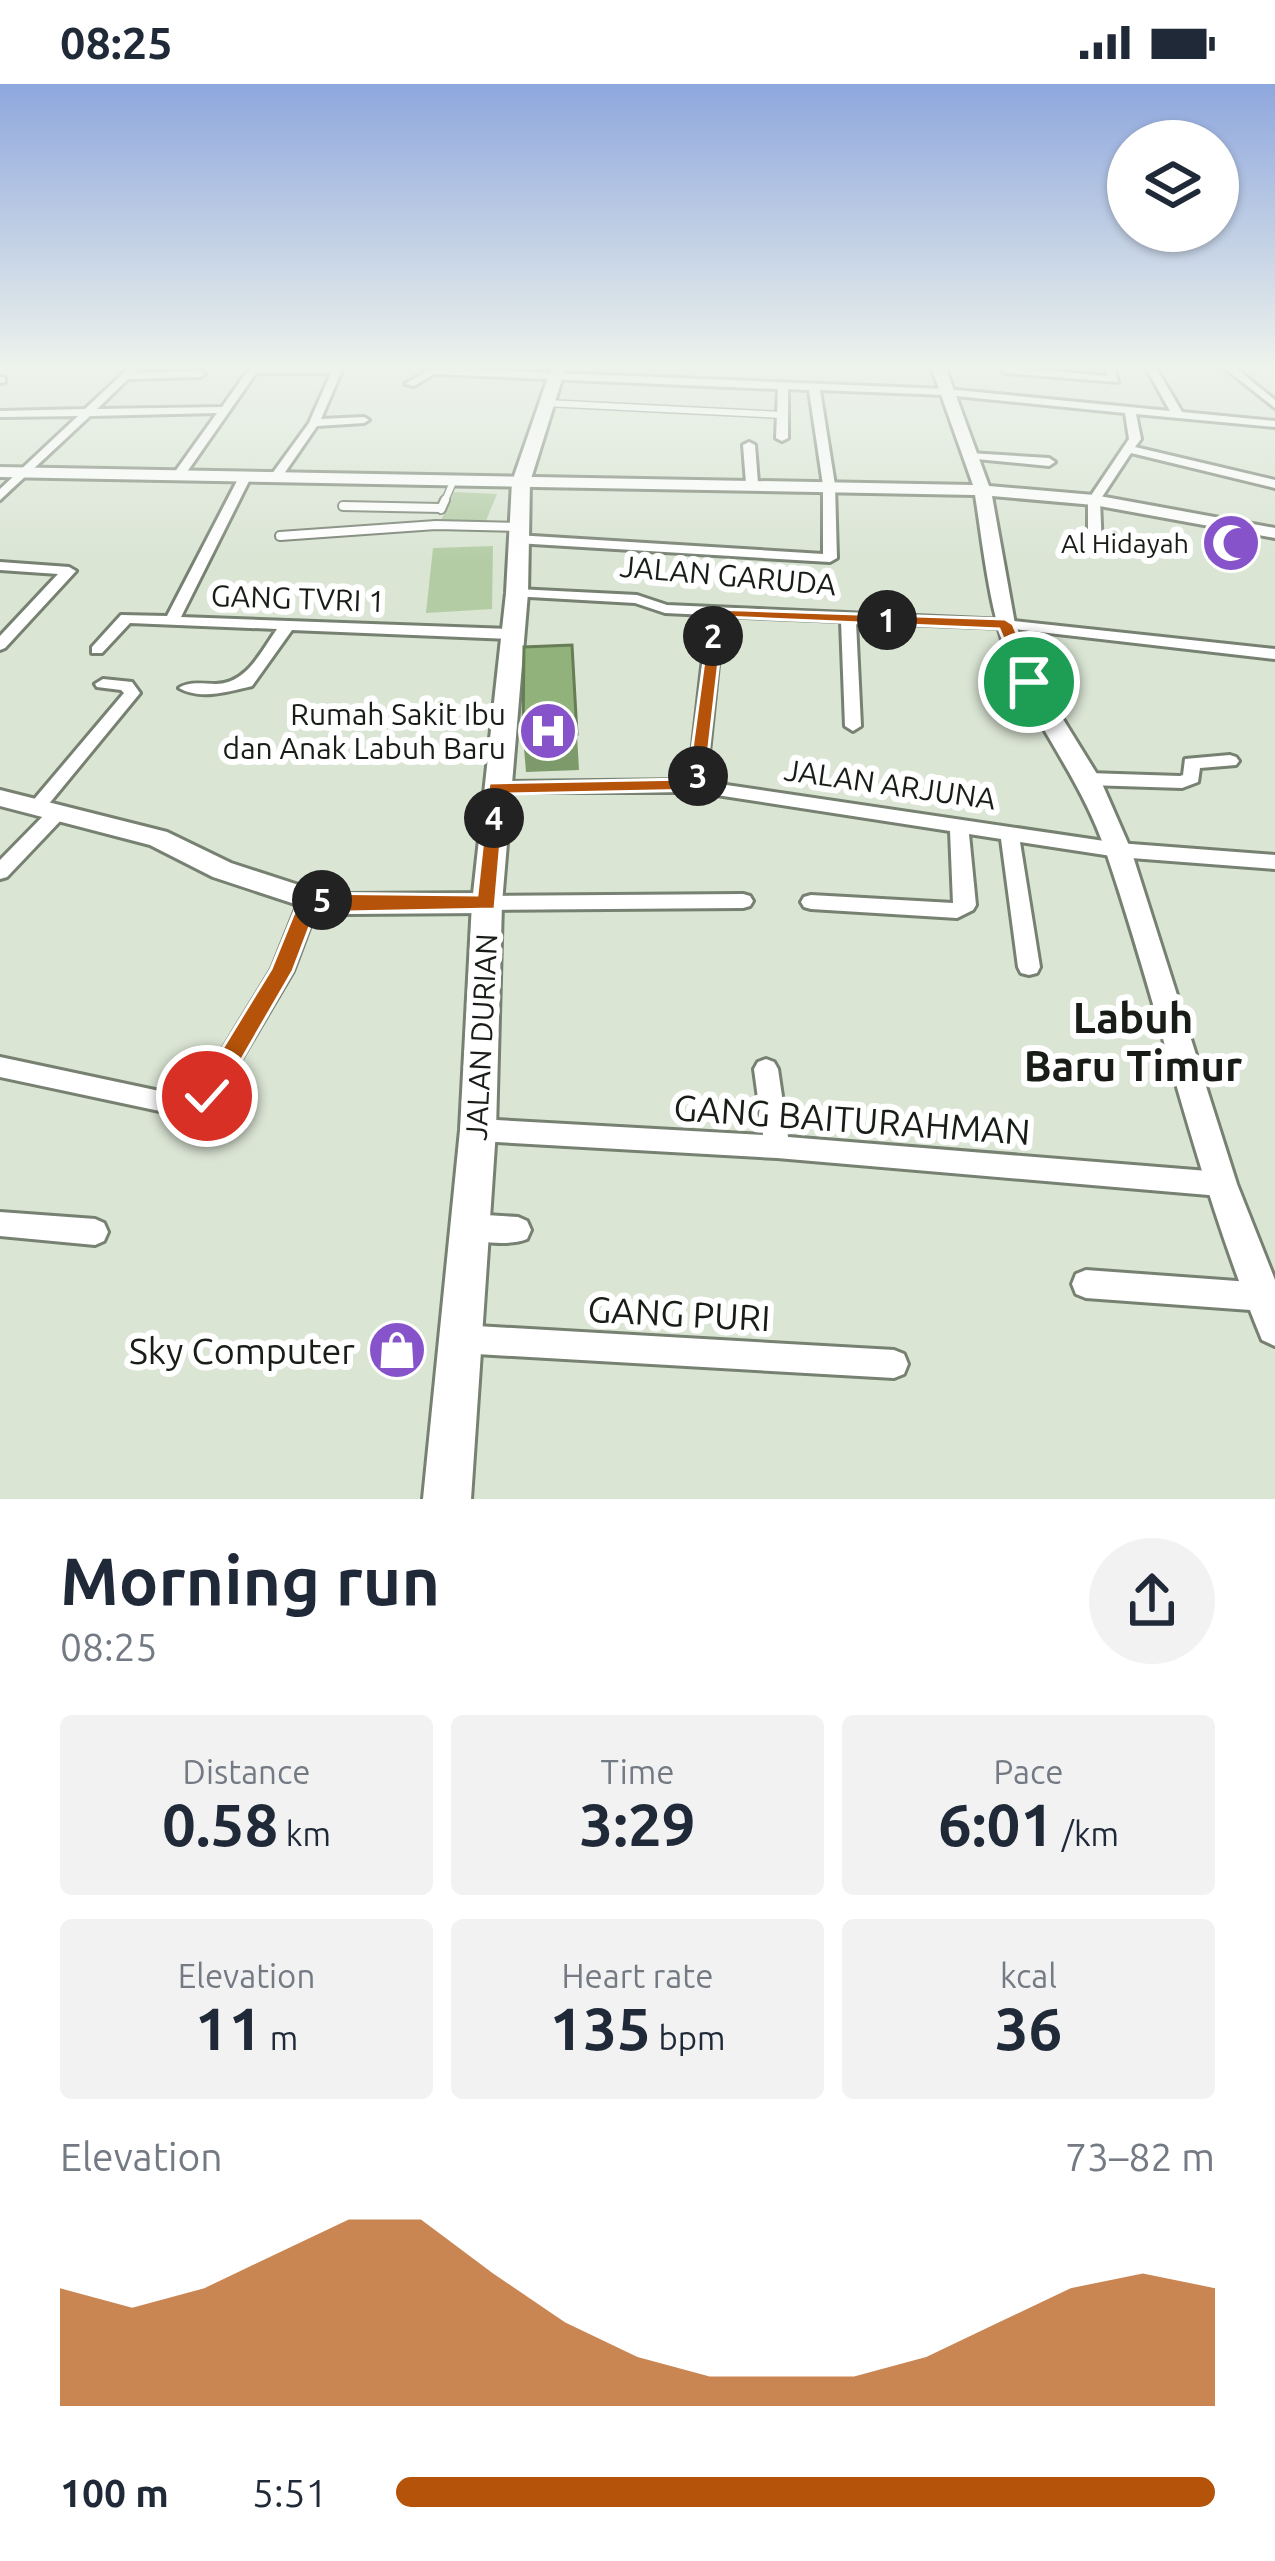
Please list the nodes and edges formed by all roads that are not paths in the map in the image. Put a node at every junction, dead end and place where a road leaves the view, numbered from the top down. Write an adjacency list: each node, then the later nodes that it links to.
1 (68, 432): 15 (street)
2 (210, 432): 16 (street)
3 (308, 432): 18 (street)
4 (537, 432): 20 (main road, JALAN DURIAN)
5 (782, 432): 9 (street)
6 (821, 432): 23 (street)
7 (961, 432): 12 (street)
8 (1134, 432): 11 (street)
9 (782, 438)
10 (749, 446): 21 (street)
11 (1128, 449): 22 (street); 26 (street)
12 (970, 456): 13 (street); 24 (street)
13 (1049, 461)
14 (0, 472): 15 (street)
15 (26, 473): 16 (street); 25 (street)
16 (178, 476): 17 (street)
17 (245, 477): 18 (street); 38 (street, GANG TVRI 1)
18 (275, 478): 19 (street)
19 (453, 482): 20 (street); 28 (lane)
20 (521, 482): 21 (street); 31 (main road, JALAN DURIAN)
21 (752, 483): 23 (street)
22 (1275, 484)
23 (829, 485): 24 (street); 31 (street)
24 (983, 491): 26 (street); 39 (street)
25 (0, 496)
26 (1094, 500): 30 (street); 33 (street)
27 (343, 506): 28 (lane)
28 (441, 508): 29 (lane)
29 (436, 525): 31 (lane); 32 (lane)
30 (1275, 532)
31 (517, 533): 35 (main road, JALAN DURIAN)
32 (280, 536)
33 (1095, 550)
34 (0, 566): 42 (street)
35 (517, 593): 36 (street, JALAN GARUDA); 41 (main road, JALAN DURIAN)
36 (716, 612): 37 (street, JALAN GARUDA); 50 (street)
37 (848, 619): 39 (street, JALAN GARUDA); 47 (street)
38 (172, 621): 40 (street, GANG TVRI 1); 43 (street)
39 (1005, 624): 44 (street, JALAN GARUDA); 49 (street)
40 (287, 625): 41 (street, GANG TVRI 1); 46 (street)
41 (511, 634): 51 (main road, JALAN DURIAN)
42 (0, 645)
43 (97, 650)
44 (1275, 654)
45 (103, 684): 53 (street)
46 (188, 688)
47 (853, 726)
48 (1230, 761): 49 (street)
49 (1088, 779): 56 (street)
50 (697, 786): 51 (street, JALAN ARJUNA); 54 (street, JALAN ARJUNA)
51 (496, 788): 62 (main road, JALAN DURIAN)
52 (0, 798): 53 (street)
53 (47, 810): 58 (street); 59 (street)
54 (959, 827): 55 (street, JALAN ARJUNA); 61 (street)
55 (1009, 832): 56 (street, JALAN ARJUNA); 63 (street)
56 (1118, 850): 57 (street, JALAN ARJUNA); 68 (street)
57 (1275, 862)
58 (0, 872)
59 (310, 899): 62 (street); 64 (street)
60 (743, 901): 62 (street)
61 (811, 902)
62 (487, 903): 66 (main road, JALAN DURIAN)
63 (1029, 967)
64 (0, 1067)
65 (766, 1069): 67 (street)
66 (478, 1130): 67 (street, GANG BAITURAHMAN); 70 (main road, JALAN DURIAN)
67 (777, 1147): 68 (street, GANG BAITURAHMAN)
68 (1220, 1184): 74 (street)
69 (0, 1224): 72 (street)
70 (470, 1227): 71 (street); 76 (main road, JALAN DURIAN)
71 (518, 1230)
72 (95, 1232)
73 (1086, 1284): 74 (street)
74 (1264, 1297): 75 (street)
75 (1275, 1327)
76 (460, 1339): 77 (street, GANG PURI); 78 (main road, JALAN DURIAN)
77 (894, 1364)
78 (447, 1499)

